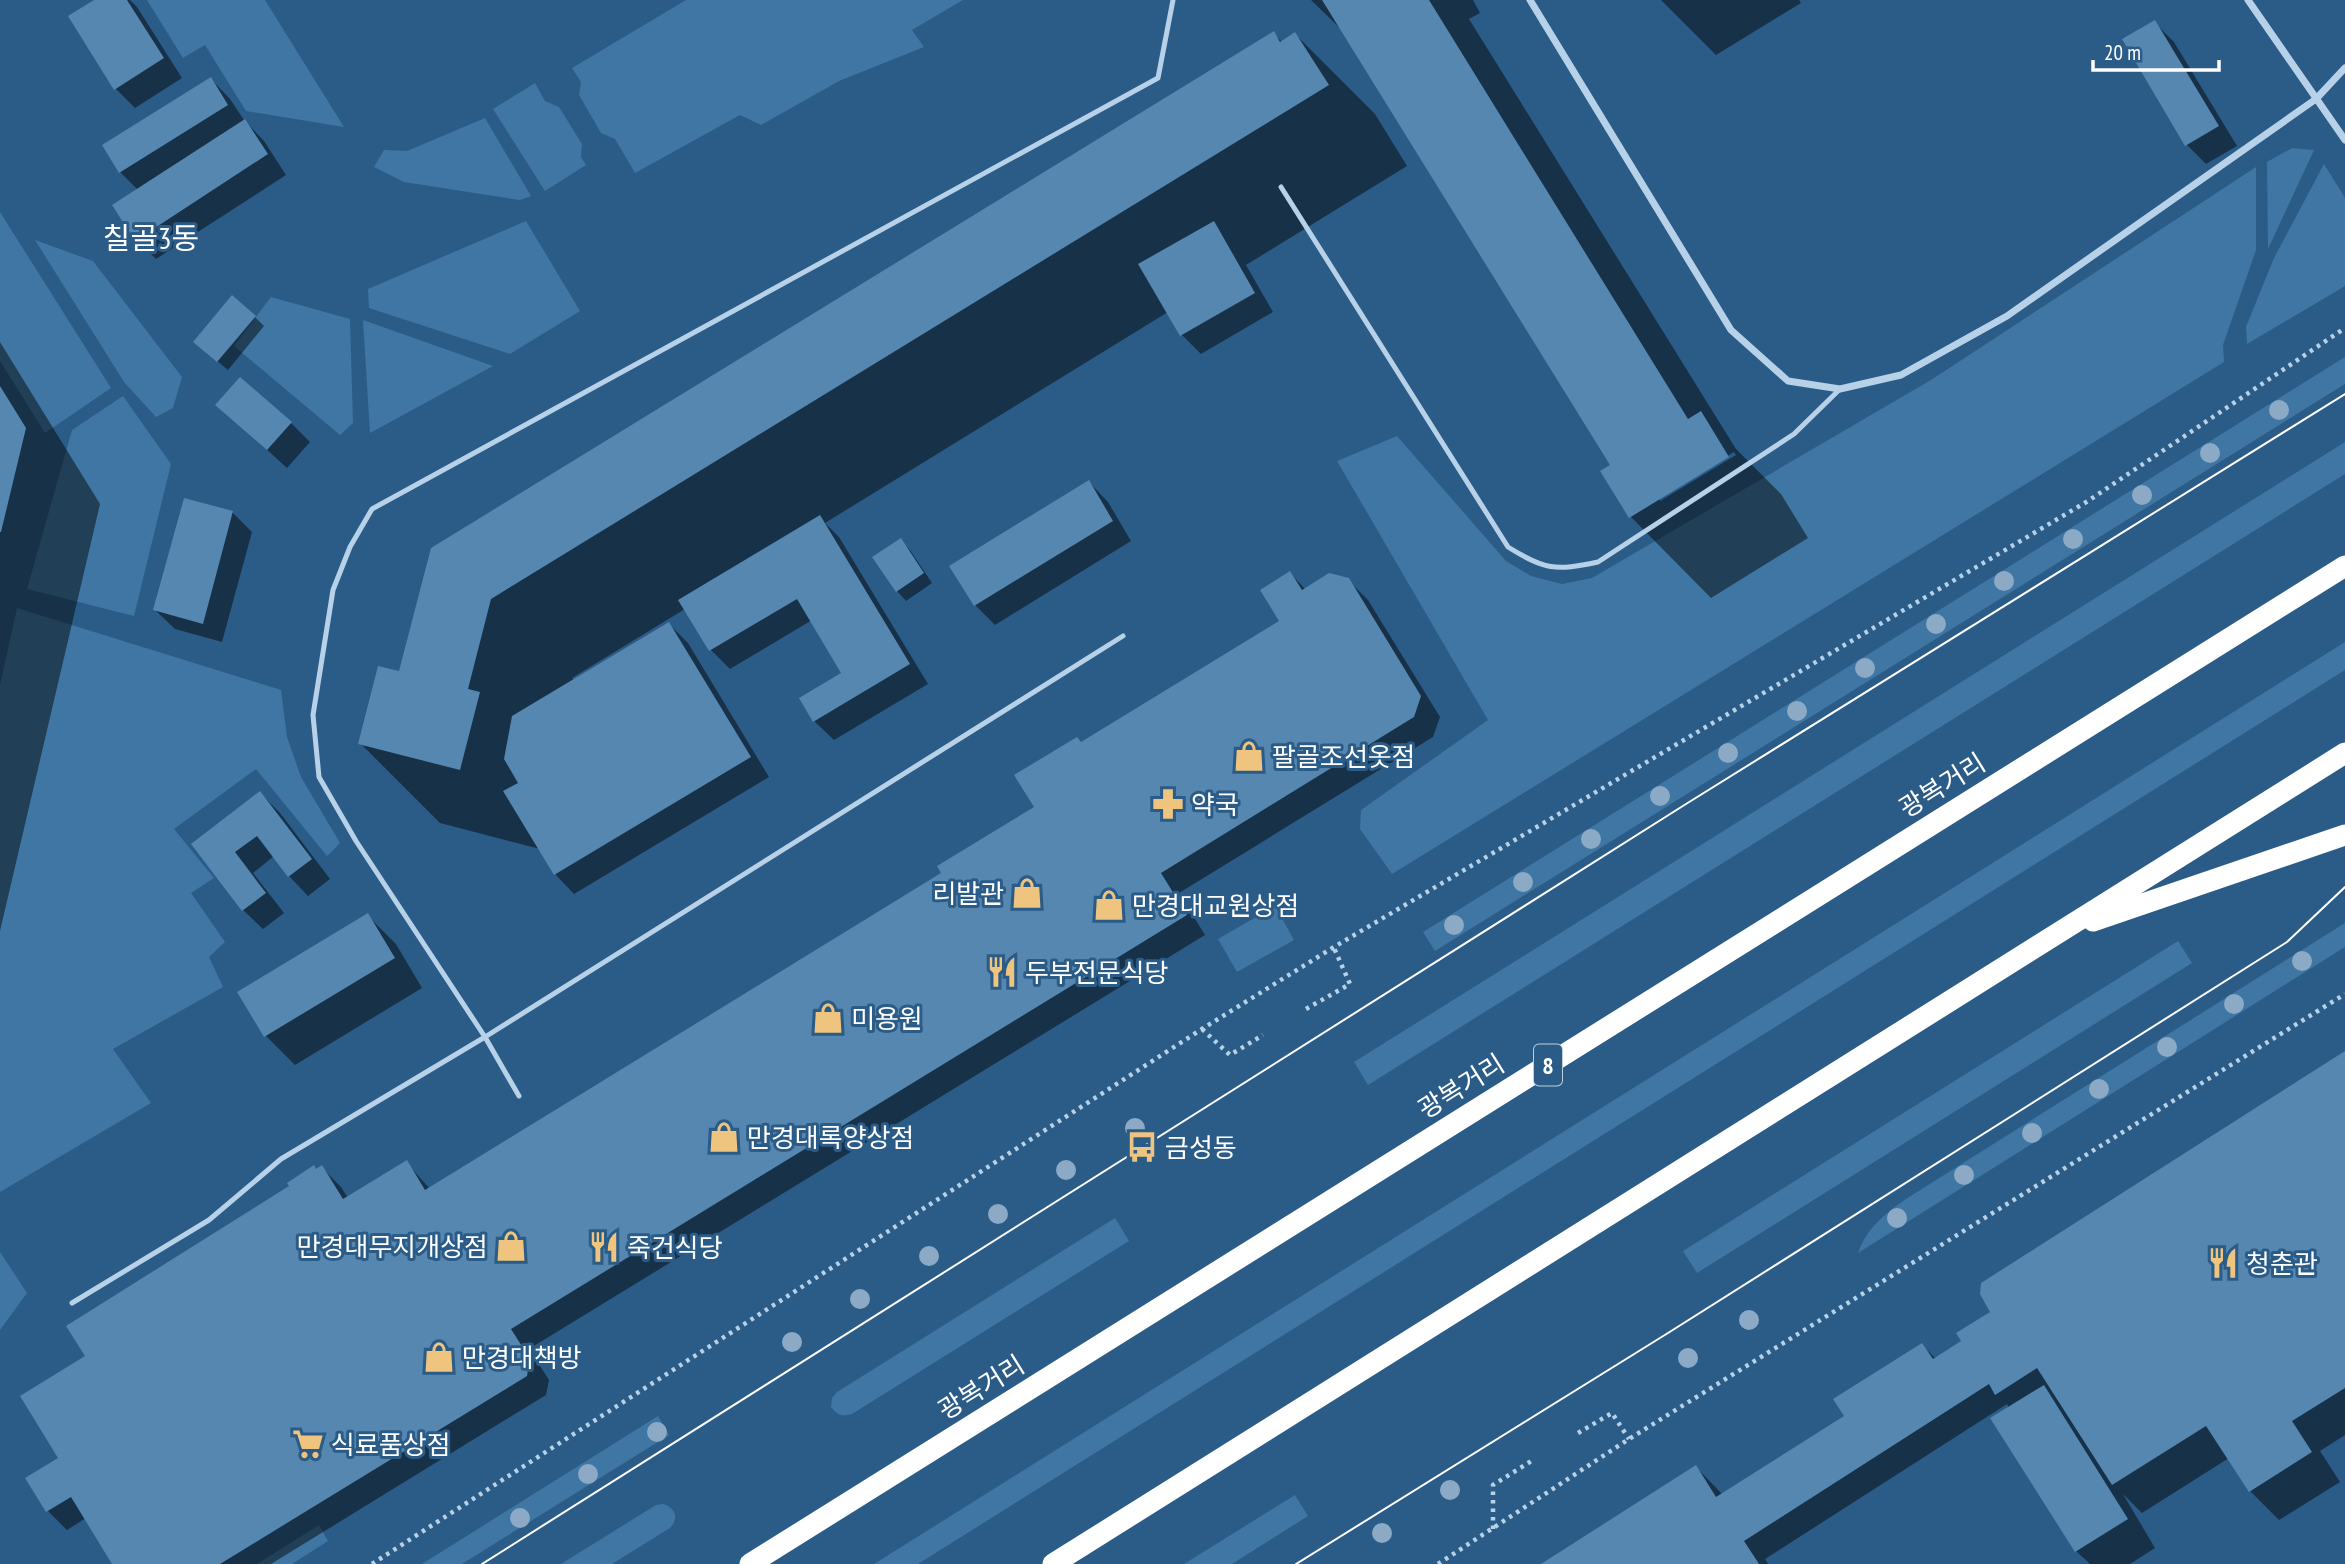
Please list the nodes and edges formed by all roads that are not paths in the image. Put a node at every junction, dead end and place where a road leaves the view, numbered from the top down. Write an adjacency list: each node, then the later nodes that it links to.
1 (1173, 0): 14 (lane)
2 (1530, 0): 8 (street)
3 (2248, 0): 5 (street)
4 (2345, 68): 5 (street)
5 (2316, 99): 6 (street); 8 (street)
6 (2345, 140)
7 (1281, 187): 8 (lane)
8 (1840, 389)
9 (2345, 566): 17 (highway, 광복거리 / 8)
10 (1123, 636): 14 (lane)
11 (2345, 753): 13 (highway)
12 (2345, 835): 13 (highway)
13 (2058, 933): 18 (highway)
14 (485, 1037): 15 (lane); 16 (lane)
15 (519, 1096)
16 (72, 1304)
17 (750, 1564)
18 (1053, 1564)

